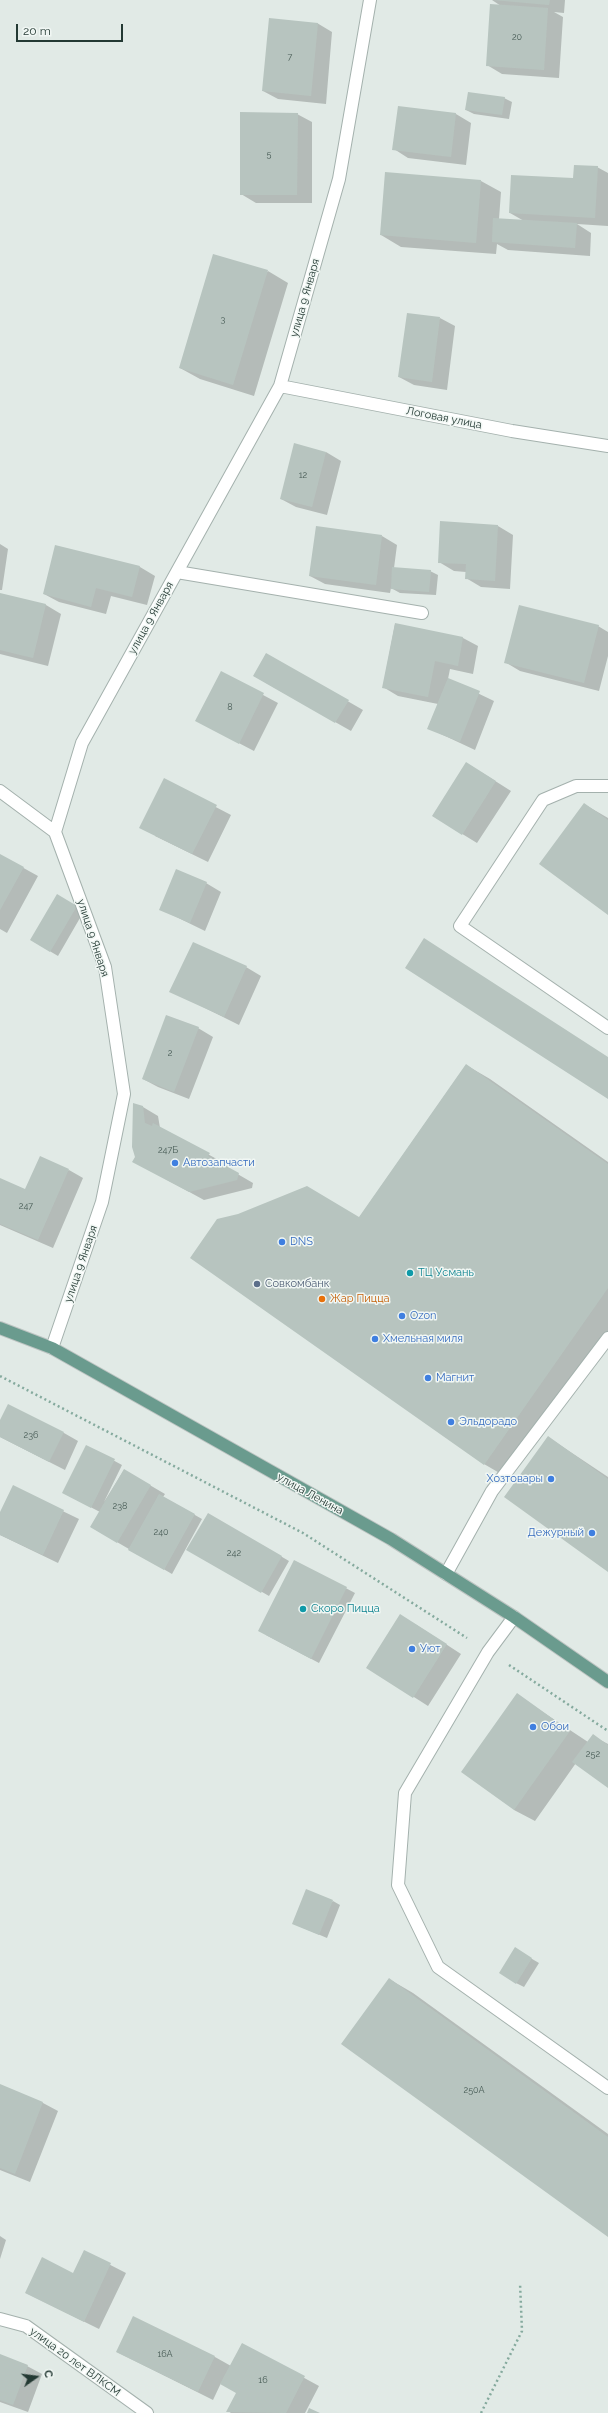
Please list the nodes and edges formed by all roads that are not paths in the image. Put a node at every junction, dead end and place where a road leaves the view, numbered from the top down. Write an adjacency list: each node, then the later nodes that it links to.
1 (370, 0): 2 (street, улица 9 Января)
2 (280, 386): 3 (street, Логовая улица); 4 (street, улица 9 Января)
3 (608, 446)
4 (177, 572): 5 (street, улица 9 Января); 8 (street, улица 9 Января)
5 (422, 613)
6 (608, 786): 9 (street)
7 (0, 791): 8 (street)
8 (55, 832): 12 (street, улица 9 Января)
9 (608, 1028)
10 (0, 1328): 12 (main road, улица Ленина)
11 (608, 1338): 13 (street)
12 (52, 1348): 13 (main road, улица Ленина)
13 (446, 1574): 14 (main road, улица Ленина)
14 (514, 1617): 15 (main road, улица Ленина); 16 (street)
15 (608, 1682)
16 (608, 2088)
17 (0, 2319): 18 (street, улица 20 лет ВЛКСМ)
18 (147, 2413)

